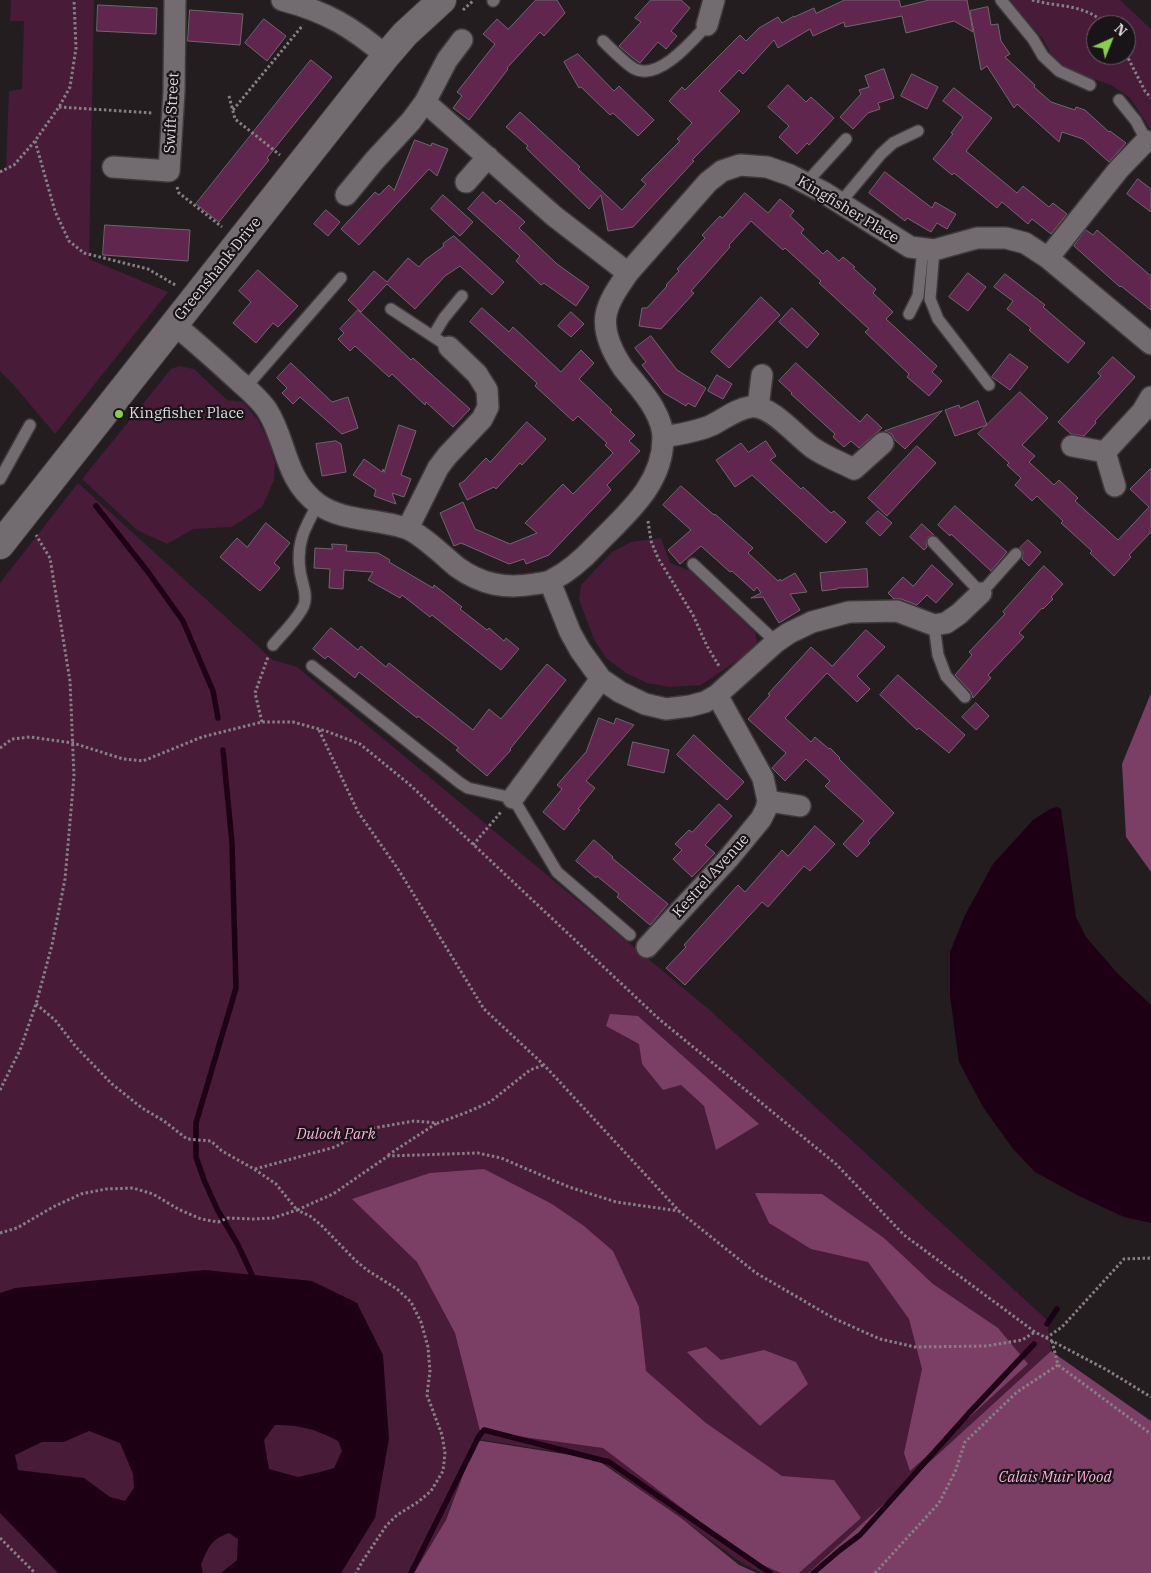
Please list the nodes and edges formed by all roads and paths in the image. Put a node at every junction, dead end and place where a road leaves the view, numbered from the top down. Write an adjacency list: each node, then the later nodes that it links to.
1 (74, 0): 20 (path)
2 (175, 0): 22 (street, Swift Street)
3 (282, 0): 8 (street)
4 (442, 0): 13 (street, Greenshank Drive)
5 (714, 0): 10 (street)
6 (1001, 0): 15 (lane)
7 (1032, 0): 9 (path)
8 (315, 10): 13 (street); 21 (path)
9 (1093, 15)
10 (707, 25): 12 (lane)
11 (462, 40): 19 (street)
12 (603, 41)
13 (386, 56): 42 (street, Greenshank Drive)
14 (1132, 65): 17 (path)
15 (1090, 85)
16 (229, 96): 21 (path)
17 (1151, 98)
18 (1119, 100): 26 (lane)
19 (425, 102): 28 (street); 34 (street)
20 (59, 107): 22 (path); 25 (path)
21 (233, 110): 27 (path)
22 (173, 115): 30 (street, Swift Street)
23 (918, 131): 35 (lane)
24 (846, 139): 33 (lane)
25 (36, 141): 31 (path); 42 (path)
26 (1149, 145): 38 (street)
27 (283, 157)
28 (488, 157): 32 (street); 39 (street)
29 (113, 167): 30 (street, Swift Street)
30 (169, 171): 36 (path)
31 (0, 172)
32 (466, 182)
33 (806, 184): 35 (street, Kingfisher Place); 39 (street, Kingfisher Place)
34 (346, 195)
35 (840, 203): 37 (street, Kingfisher Place)
36 (224, 229)
37 (928, 249): 38 (street); 44 (lane); 49 (lane)
38 (1048, 258): 47 (street)
39 (628, 273): 54 (street, Kingfisher Place)
40 (341, 278): 50 (lane)
41 (462, 296): 46 (lane)
42 (194, 300): 45 (street, Greenshank Drive)
43 (391, 309): 46 (lane)
44 (909, 314)
45 (174, 324): 50 (street, Kingfisher Place); 65 (street, Greenshank Drive)
46 (441, 342): 63 (street)
47 (1151, 344)
48 (762, 375): 52 (street)
49 (989, 385)
50 (246, 387): 61 (street, Kingfisher Place)
51 (1151, 397): 57 (street)
52 (758, 407): 54 (street); 55 (street)
53 (30, 424): 58 (lane)
54 (663, 437): 60 (street, Kingfisher Place)
55 (883, 443)
56 (1072, 446): 57 (street)
57 (1105, 452): 59 (street)
58 (0, 480)
59 (1115, 486)
60 (641, 498): 68 (street, Kingfisher Place); 75 (path)
61 (318, 504): 63 (street, Kingfisher Place); 72 (lane)
62 (32, 528): 79 (path)
63 (408, 528): 68 (street, Kingfisher Place)
64 (933, 542): 69 (lane)
65 (0, 545)
66 (1016, 554): 69 (lane)
67 (693, 564): 71 (lane)
68 (550, 582): 74 (street)
69 (981, 592): 70 (street)
70 (934, 624): 71 (street); 76 (lane)
71 (776, 642): 75 (street)
72 (273, 645): 77 (path)
73 (312, 666): 81 (lane)
74 (601, 679): 75 (street); 81 (street)
75 (724, 690): 82 (street)
76 (965, 697)
77 (262, 722): 78 (path); 79 (path)
78 (318, 729): 84 (path); 87 (path)
79 (73, 743): 80 (path); 86 (path)
80 (0, 748)
81 (513, 798): 84 (path); 85 (lane)
82 (768, 800): 83 (street); 85 (street, Kestrel Avenue)
83 (800, 806)
84 (473, 845): 96 (path)
85 (638, 941)
86 (36, 1004): 88 (path); 91 (path)
87 (544, 1064): 89 (path); 93 (path)
88 (0, 1090)
89 (438, 1123): 90 (path); 91 (path)
90 (388, 1156): 92 (path); 93 (path)
91 (254, 1169): 92 (path)
92 (297, 1210): 94 (path); 104 (path)
93 (680, 1212): 96 (path)
94 (0, 1233)
95 (1151, 1258): 97 (path)
96 (1035, 1332): 97 (path)
97 (1046, 1338): 98 (path)
98 (1052, 1341): 99 (path); 100 (path)
99 (1058, 1365): 101 (path); 105 (path)
100 (1151, 1397)
101 (1151, 1434)
102 (0, 1538): 103 (path)
103 (34, 1573)
104 (356, 1573)
105 (875, 1573)

